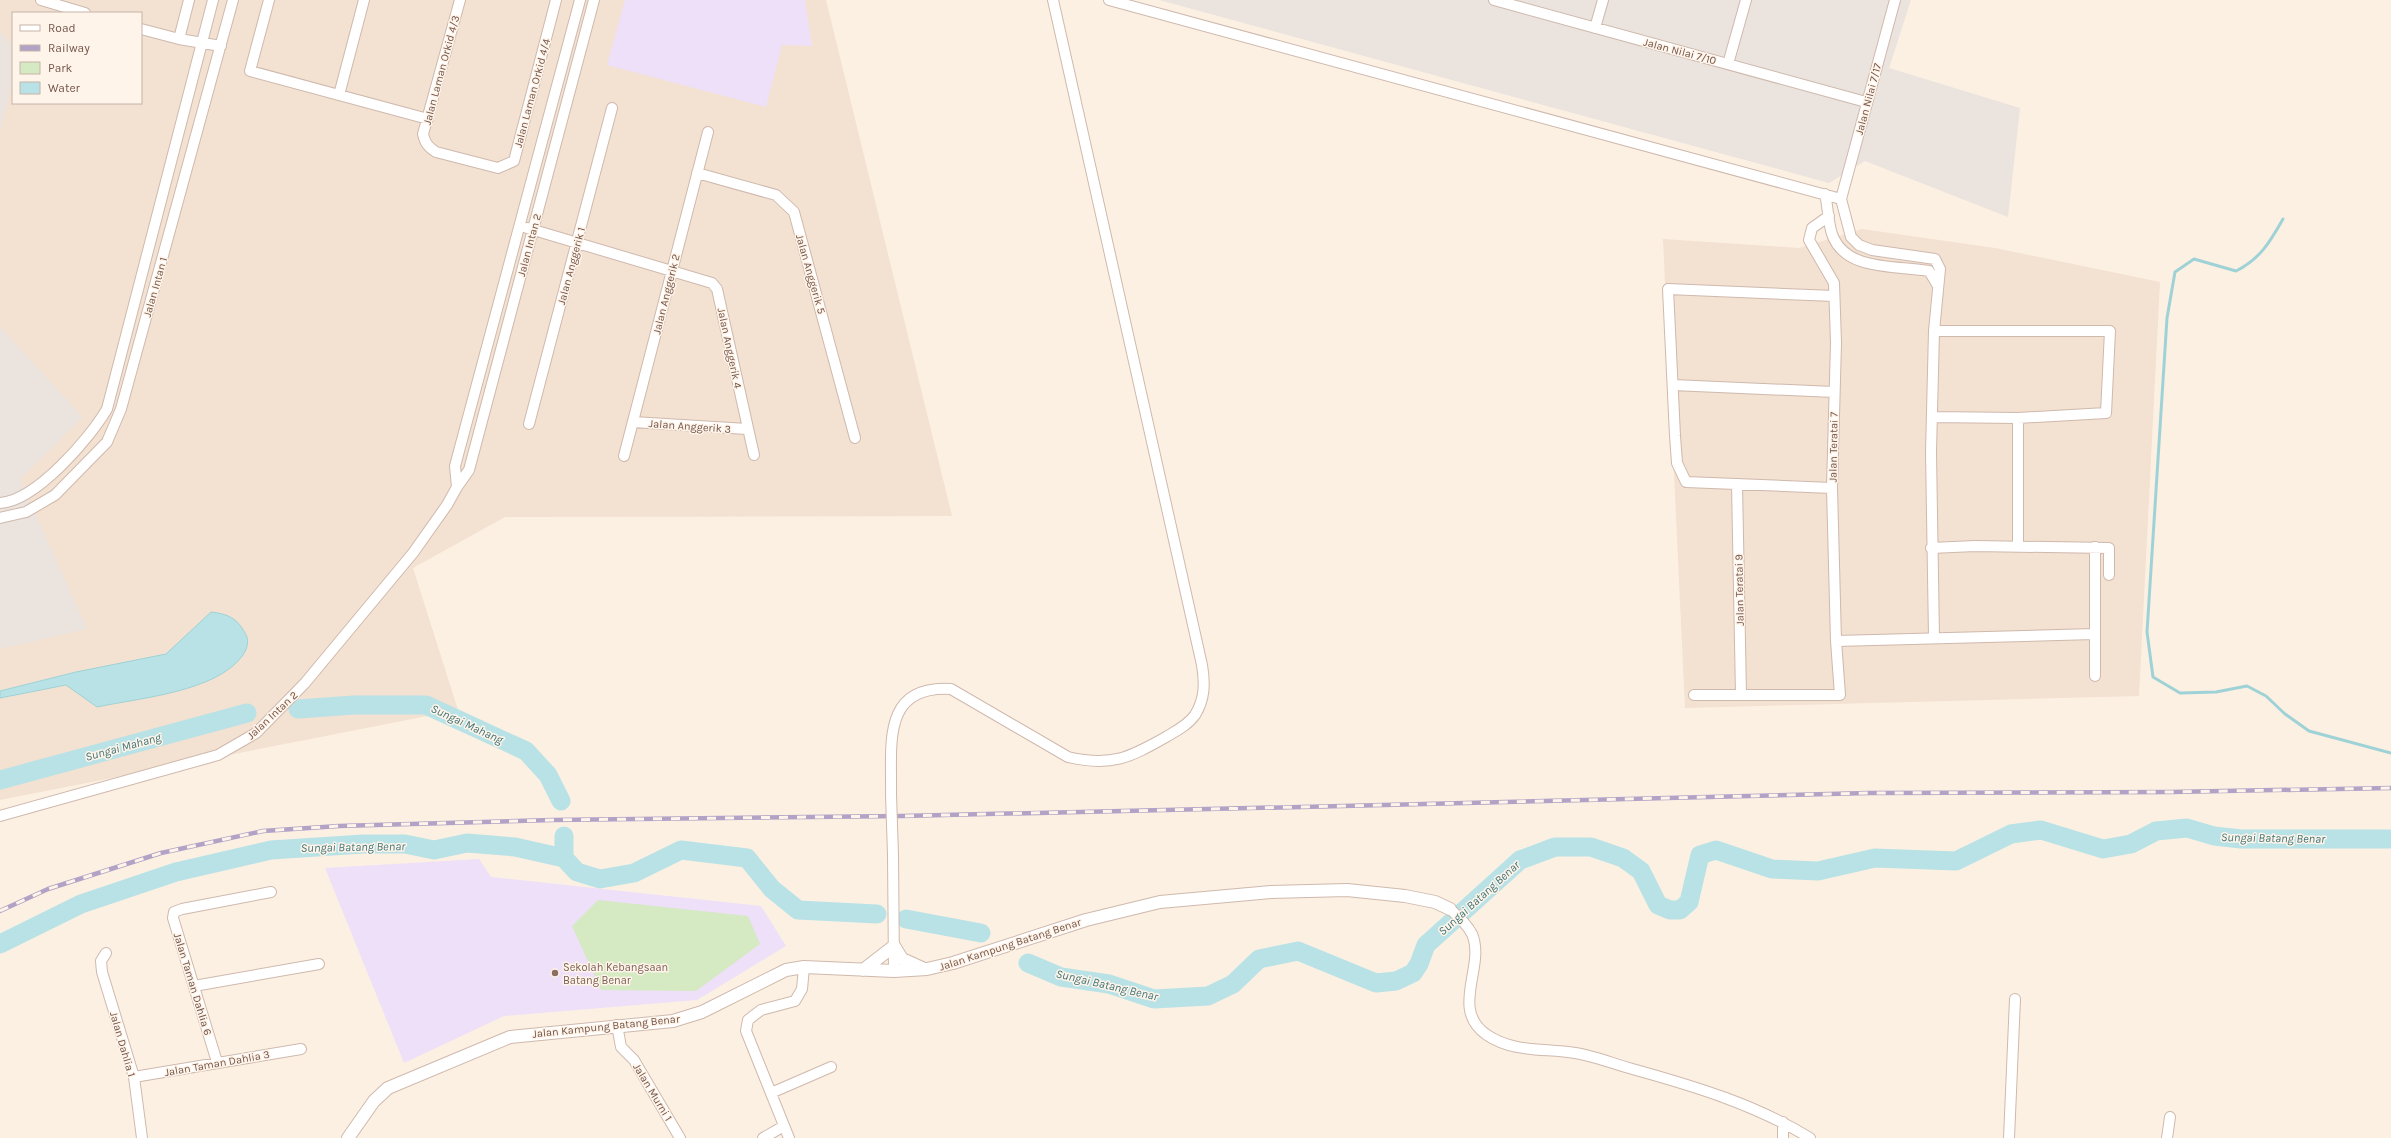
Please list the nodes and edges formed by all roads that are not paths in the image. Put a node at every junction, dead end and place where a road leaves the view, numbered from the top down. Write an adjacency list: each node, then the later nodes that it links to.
1 (41, 0): 17 (street)
2 (189, 0): 20 (street)
3 (213, 0): 21 (street, Jalan Intan 1)
4 (233, 0): 22 (street, Jalan Intan 1)
5 (269, 0): 24 (street)
6 (364, 0): 24 (street)
7 (460, 0): 27 (street, Jalan Laman Orkid 4/3)
8 (556, 0): 29 (street, Jalan Laman Orkid 4/4)
9 (580, 0): 34 (street, Jalan Intan 2)
10 (594, 0): 35 (street, Jalan Intan 2)
11 (1053, 0): 69 (street, bridge)
12 (1109, 0): 31 (street)
13 (1494, 0): 18 (street, Jalan Nilai 7/10)
14 (1603, 0): 18 (street)
15 (1746, 0): 23 (street)
16 (1896, 0): 25 (street, Jalan Nilai 7/17)
17 (82, 12)
18 (1595, 28): 23 (street, Jalan Nilai 7/10)
19 (142, 29): 20 (street)
20 (179, 39): 21 (street)
21 (201, 42): 22 (street); 54 (street, Jalan Intan 1)
22 (221, 46): 55 (street, Jalan Intan 1)
23 (1728, 64): 25 (street, Jalan Nilai 7/10)
24 (339, 95): 27 (street)
25 (1866, 102): 32 (street, Jalan Nilai 7/17)
26 (612, 108): 36 (street, Jalan Anggerik 1)
27 (428, 119): 29 (street, Jalan Laman Orkid 4/3)
28 (708, 132): 30 (street, Jalan Anggerik 2)
29 (466, 160)
30 (697, 174): 37 (street, Jalan Anggerik 2); 48 (street, Jalan Anggerik 5)
31 (1825, 194): 32 (street); 33 (street)
32 (1841, 199): 38 (street)
33 (1829, 216): 38 (street); 39 (street, Jalan Teratai 7)
34 (519, 226): 35 (street, Jalan Anggerik 4); 52 (street, Jalan Intan 2)
35 (533, 230): 36 (street, Jalan Anggerik 4); 52 (street, Jalan Intan 2)
36 (577, 243): 37 (street, Jalan Anggerik 4); 46 (street, Jalan Anggerik 1)
37 (672, 269): 45 (street, Jalan Anggerik 2); 47 (street, Jalan Anggerik 4)
38 (1938, 286): 40 (street)
39 (1834, 296): 41 (street); 42 (street, Jalan Teratai 7)
40 (1934, 331): 43 (street); 44 (street)
41 (1673, 385): 42 (street); 51 (street)
42 (1834, 392): 53 (street, Jalan Teratai 7)
43 (1932, 417): 44 (street); 57 (street)
44 (2018, 418): 56 (street)
45 (633, 422): 47 (street, Jalan Anggerik 3); 49 (street, Jalan Anggerik 2)
46 (529, 424)
47 (748, 429): 50 (street, Jalan Anggerik 4)
48 (855, 438)
49 (624, 456)
50 (754, 456)
51 (1737, 484): 53 (street); 65 (street, Jalan Teratai 9)
52 (457, 487): 66 (street, Jalan Intan 2)
53 (1832, 488): 62 (street, Jalan Teratai 7)
54 (0, 503)
55 (0, 518)
56 (2018, 546): 57 (street); 58 (street)
57 (1931, 548): 61 (street)
58 (2095, 548): 59 (street); 60 (street)
59 (2109, 575)
60 (2094, 634): 61 (street); 63 (street)
61 (1934, 637): 62 (street)
62 (1836, 641): 65 (street, Jalan Teratai 7)
63 (2095, 676)
64 (1694, 695): 65 (street)
65 (1741, 695)
66 (0, 816)
67 (271, 892): 76 (street, Jalan Taman Dahlia 6)
68 (1450, 909): 73 (street, Jalan Kampung Batang Benar); 85 (street)
69 (894, 946): 73 (street); 74 (street); 75 (street)
70 (106, 953): 82 (street, Jalan Dahlia 1)
71 (319, 964): 76 (street)
72 (804, 967): 74 (street, Jalan Kampung Batang Benar); 78 (street, Jalan Kampung Batang Benar); 83 (street)
73 (927, 969): 75 (street, Jalan Kampung Batang Benar)
74 (862, 970): 75 (street, Jalan Kampung Batang Benar)
75 (894, 971)
76 (194, 986): 80 (street, Jalan Taman Dahlia 6)
77 (2015, 999): 94 (street)
78 (616, 1026): 88 (street, Jalan Kampung Batang Benar); 89 (street, Jalan Murni 1)
79 (301, 1049): 80 (street, Jalan Taman Dahlia 3)
80 (217, 1062): 82 (street, Jalan Taman Dahlia 3)
81 (831, 1067): 83 (street)
82 (134, 1077): 87 (street, Jalan Dahlia 1)
83 (771, 1093): 86 (street)
84 (2170, 1117): 95 (street)
85 (1783, 1122): 92 (street); 93 (street)
86 (784, 1126): 90 (street); 91 (street)
87 (142, 1138)
88 (348, 1138)
89 (680, 1138)
90 (763, 1138)
91 (789, 1138)
92 (1783, 1138)
93 (1810, 1138)
94 (2009, 1138)
95 (2167, 1138)

